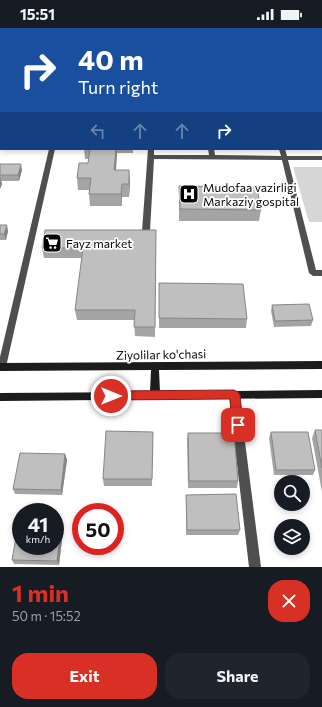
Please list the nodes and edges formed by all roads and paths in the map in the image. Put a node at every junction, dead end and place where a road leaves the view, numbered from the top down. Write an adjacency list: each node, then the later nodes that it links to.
1 (52, 150): 12 (street)
2 (151, 150): 5 (street)
3 (212, 150): 6 (street)
4 (282, 150): 7 (street)
5 (151, 157): 6 (street); 9 (street)
6 (212, 158): 7 (street)
7 (284, 158): 8 (street); 10 (street)
8 (322, 158)
9 (146, 231)
10 (322, 273)
11 (322, 364): 13 (main road, Ziyolilar ko'chasi)
12 (1, 367): 13 (main road, Ziyolilar ko'chasi)
13 (155, 367): 15 (main road)
14 (322, 394): 16 (main road)
15 (155, 395): 16 (main road); 17 (main road)
16 (234, 395): 18 (street)
17 (0, 397)
18 (256, 567)

